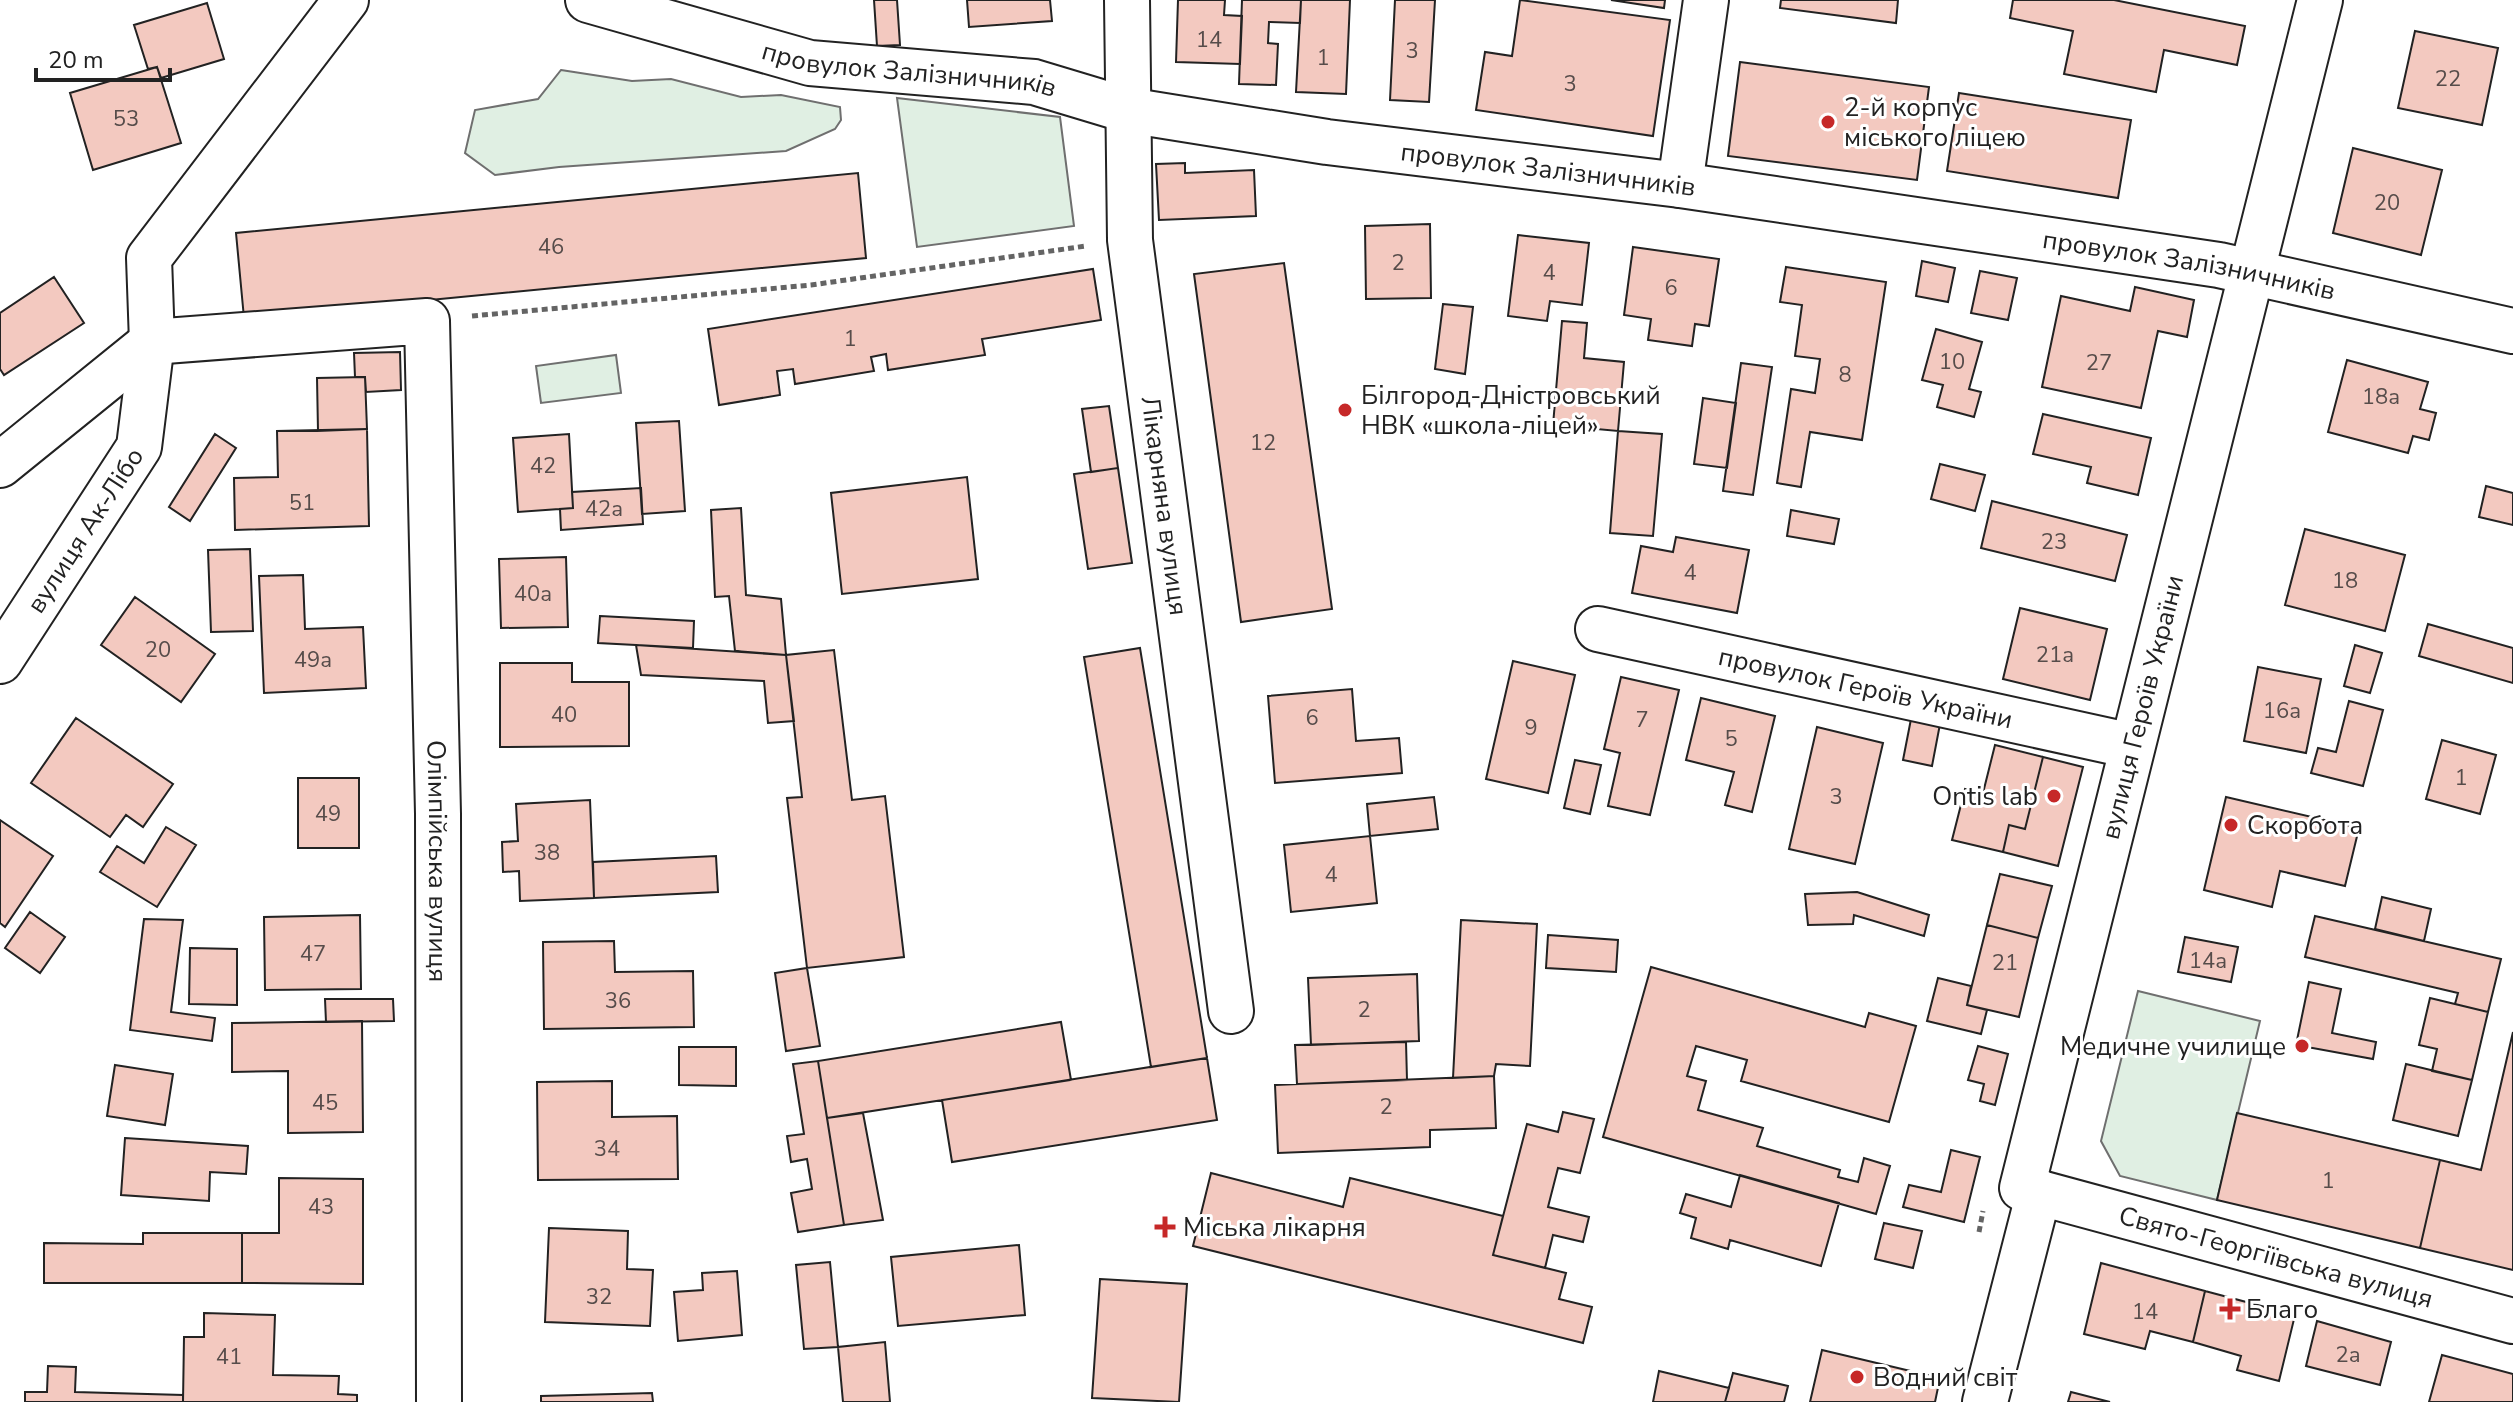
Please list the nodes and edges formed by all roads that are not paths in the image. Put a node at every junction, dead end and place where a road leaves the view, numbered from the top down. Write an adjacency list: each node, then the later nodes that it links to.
1 (346, 0): 10 (street)
2 (588, 0): 6 (street, провулок Залізничників)
3 (1127, 0): 6 (street, Лікарняна вулиця)
4 (1706, 0): 7 (street)
5 (2320, 0): 8 (street, вулиця Героїв України)
6 (1127, 110): 7 (street, провулок Залізничників); 15 (street, Лікарняна вулиця)
7 (1680, 185): 8 (street, провулок Залізничників)
8 (2250, 274): 9 (street, провулок Залізничників); 14 (street, вулиця Героїв України)
9 (2513, 331)
10 (152, 342): 11 (street); 13 (street, вулиця Ак-Лібо); 18 (street, Олімпійська вулиця)
11 (0, 465)
12 (1598, 629): 14 (street, провулок Героїв України)
13 (0, 661)
14 (2132, 746): 16 (street, вулиця Героїв України)
15 (1231, 1011)
16 (2039, 1192): 17 (street, Свято-Георгіївська вулиця); 19 (street)
17 (2513, 1321)
18 (439, 1402)
19 (1985, 1402)

